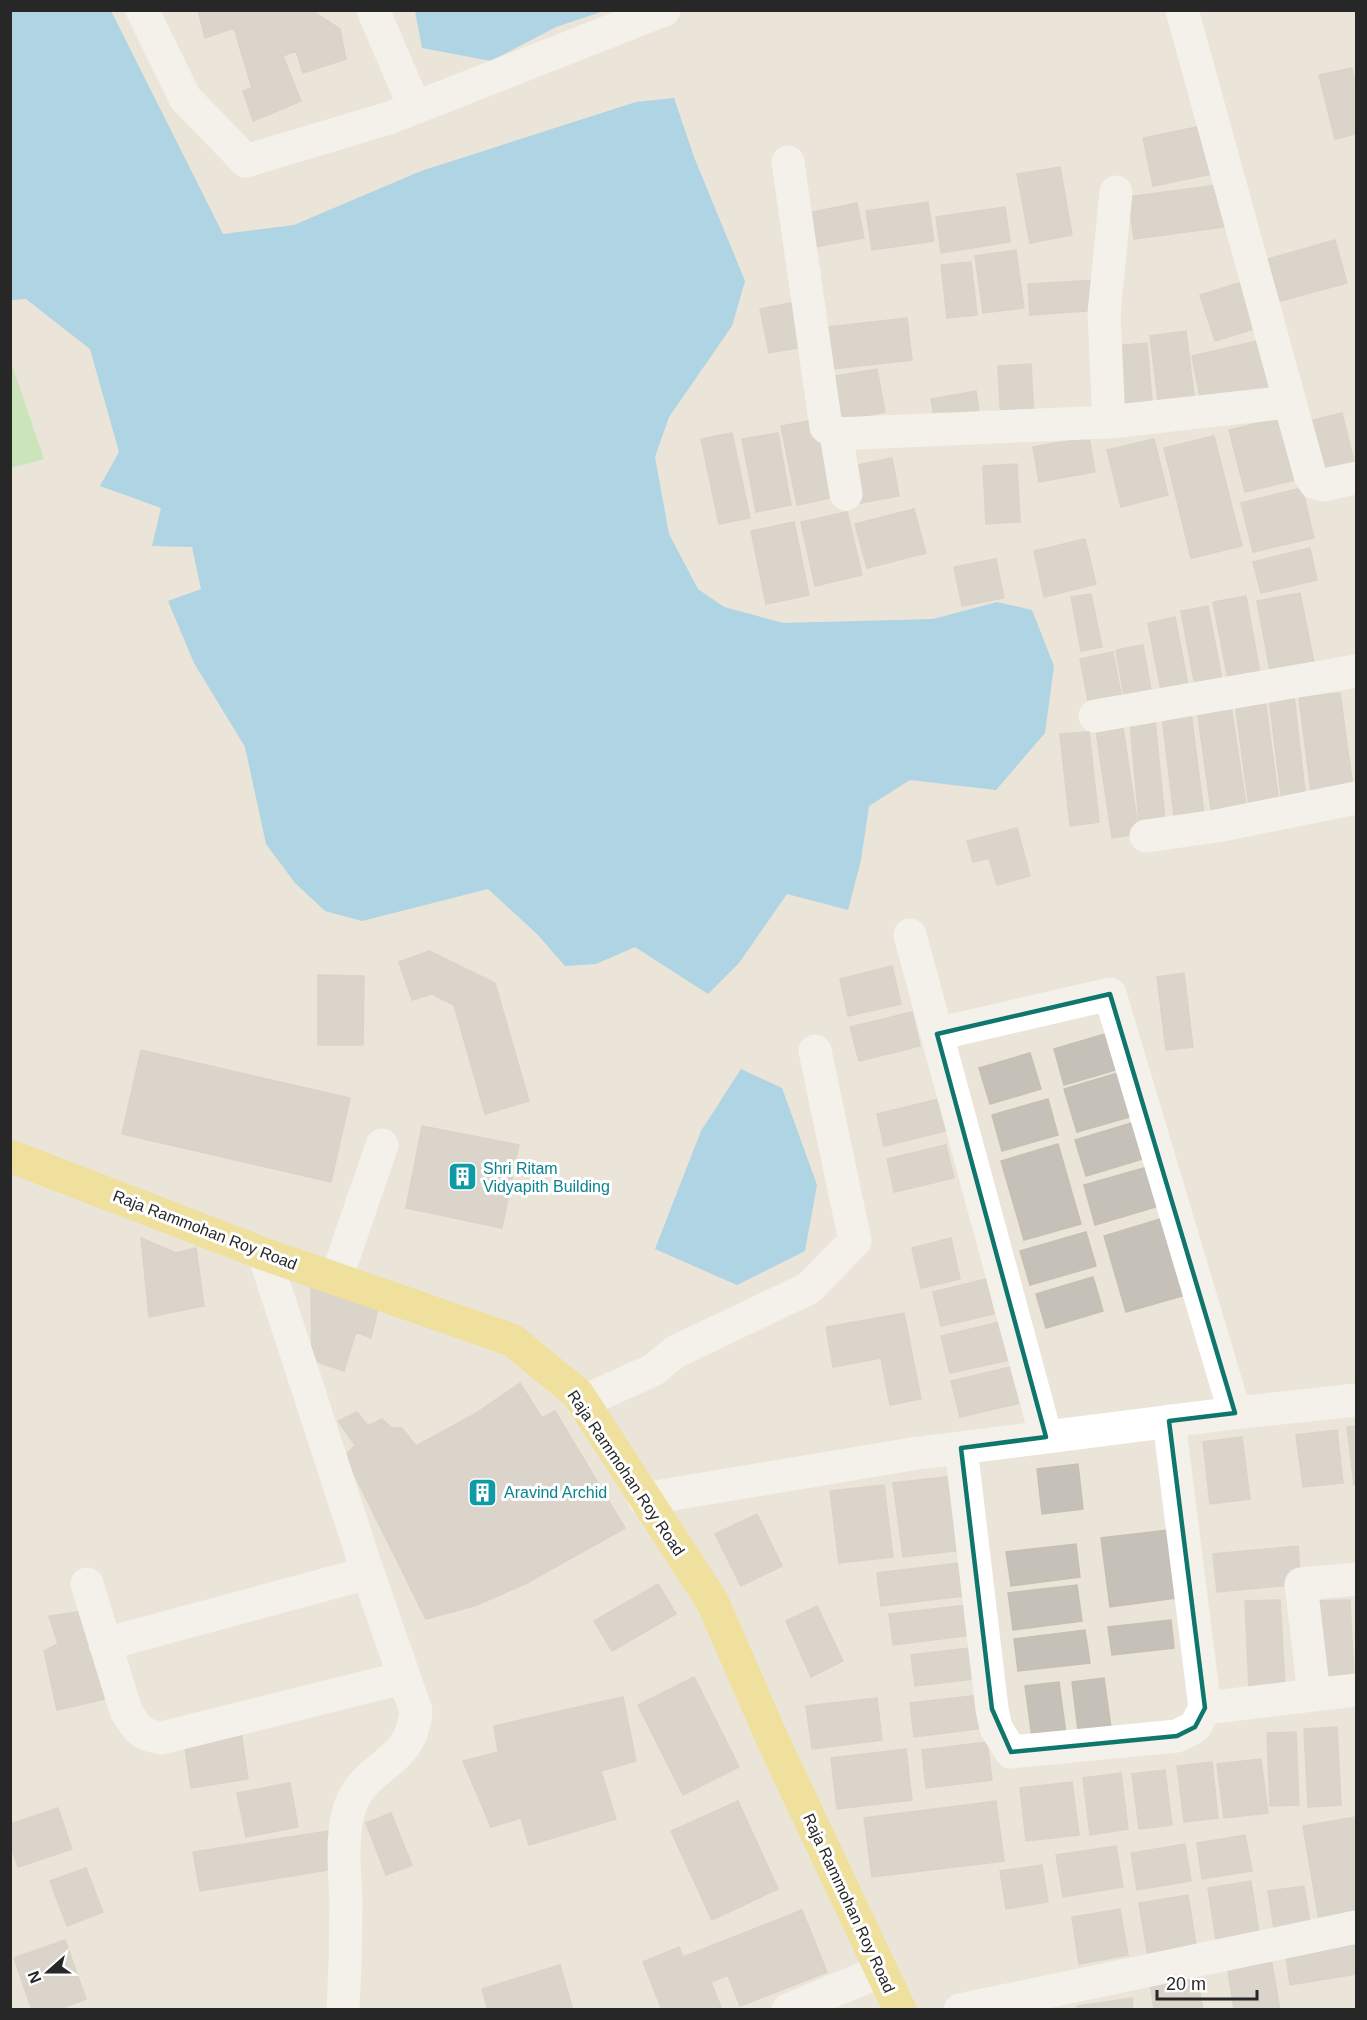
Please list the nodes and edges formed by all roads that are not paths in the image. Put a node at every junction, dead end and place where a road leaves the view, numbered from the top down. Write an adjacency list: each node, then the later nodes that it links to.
1 (142, 10): 5 (street)
2 (373, 10): 5 (street)
3 (664, 10): 5 (street)
4 (1182, 10): 8 (street)
5 (415, 108)
6 (788, 162): 10 (street)
7 (1116, 192): 9 (street)
8 (1290, 402): 9 (street); 11 (street)
9 (1109, 422): 10 (street)
10 (836, 434): 12 (street)
11 (1356, 478)
12 (846, 494)
13 (1356, 671): 14 (street)
14 (1095, 716)
15 (1356, 798): 16 (street)
16 (1146, 836)
17 (910, 934): 18 (street)
18 (937, 1034): 26 (street); 28 (street)
19 (815, 1051): 25 (street)
20 (382, 1145): 23 (street)
21 (10, 1156): 22 (main road, Raja Rammohan Roy Road)
22 (264, 1254): 23 (main road, Raja Rammohan Roy Road); 31 (street)
23 (336, 1279): 25 (main road, Raja Rammohan Roy Road)
24 (1356, 1400): 26 (street)
25 (582, 1402): 30 (main road, Raja Rammohan Roy Road)
26 (1235, 1413): 27 (street)
27 (1169, 1421): 28 (street); 38 (street)
28 (1046, 1437): 29 (street)
29 (961, 1448): 30 (street); 38 (street)
30 (644, 1499): 40 (main road, Raja Rammohan Roy Road)
31 (368, 1574): 34 (street); 35 (street)
32 (1356, 1579): 37 (street)
33 (87, 1584): 34 (street)
34 (105, 1644): 35 (street)
35 (403, 1678): 41 (street)
36 (1356, 1690): 37 (street)
37 (1314, 1695): 38 (street)
38 (1205, 1708)
39 (1356, 1928): 44 (street)
40 (881, 1971): 42 (street); 43 (main road, Raja Rammohan Roy Road)
41 (343, 2010)
42 (788, 2010)
43 (900, 2010)
44 (960, 2010)

